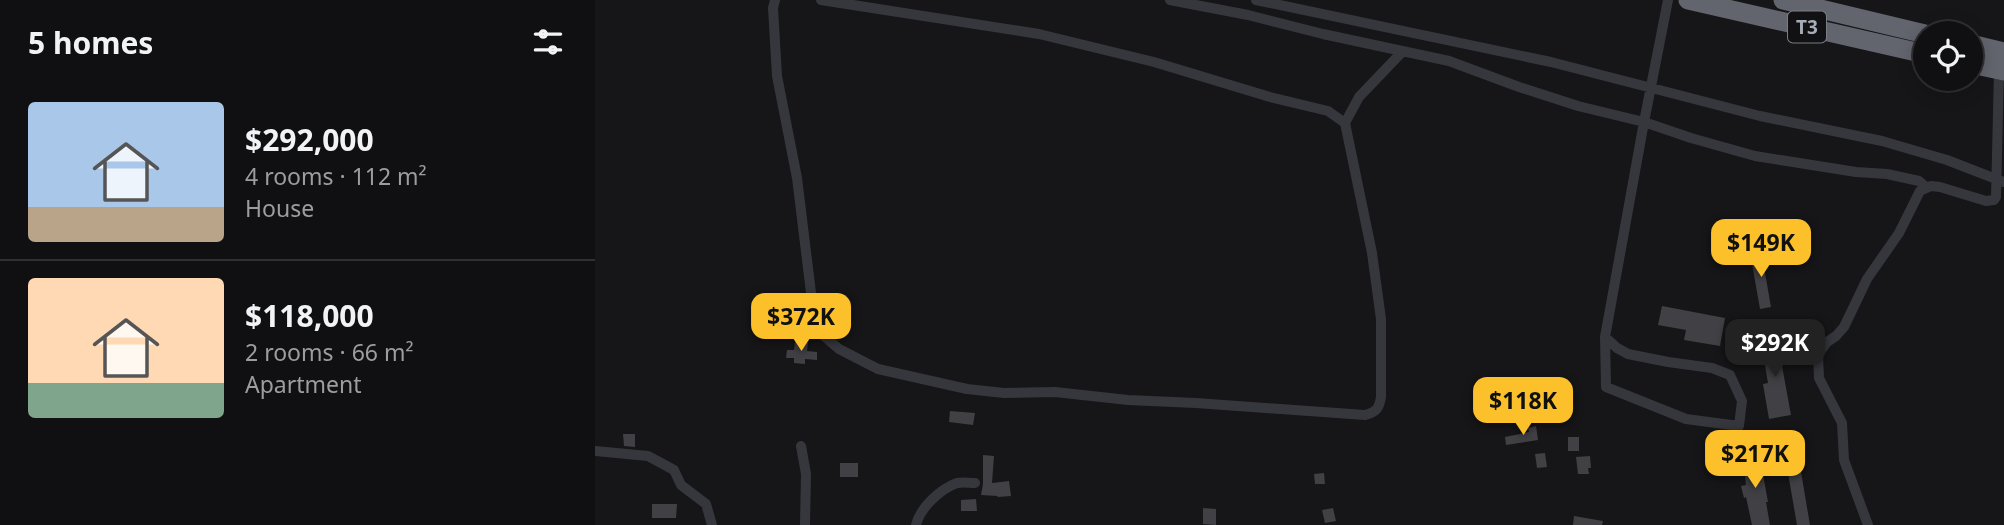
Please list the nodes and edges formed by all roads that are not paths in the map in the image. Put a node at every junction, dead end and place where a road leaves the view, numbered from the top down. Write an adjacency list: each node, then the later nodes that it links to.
1 (775, 0): 15 (street)
2 (821, 0): 15 (street)
3 (1170, 0): 9 (street)
4 (1257, 0): 14 (street)
5 (1668, 0): 14 (street)
6 (1688, 0): 10 (highway, T3)
7 (1783, 0): 8 (highway, T3)
8 (1913, 31)
9 (1403, 51): 15 (street); 16 (street)
10 (1913, 51)
11 (1983, 52): 13 (highway)
12 (1983, 64): 13 (highway)
13 (2002, 65): 17 (street)
14 (1651, 89): 16 (street); 17 (street)
15 (1345, 122)
16 (1644, 122): 18 (street); 19 (street)
17 (2001, 180): 18 (street)
18 (1926, 187): 26 (street)
19 (1605, 337): 19 (street)
20 (801, 446): 24 (street)
21 (595, 451): 23 (street)
22 (975, 482): 25 (street)
23 (712, 525)
24 (805, 525)
25 (916, 525)
26 (1868, 525)

